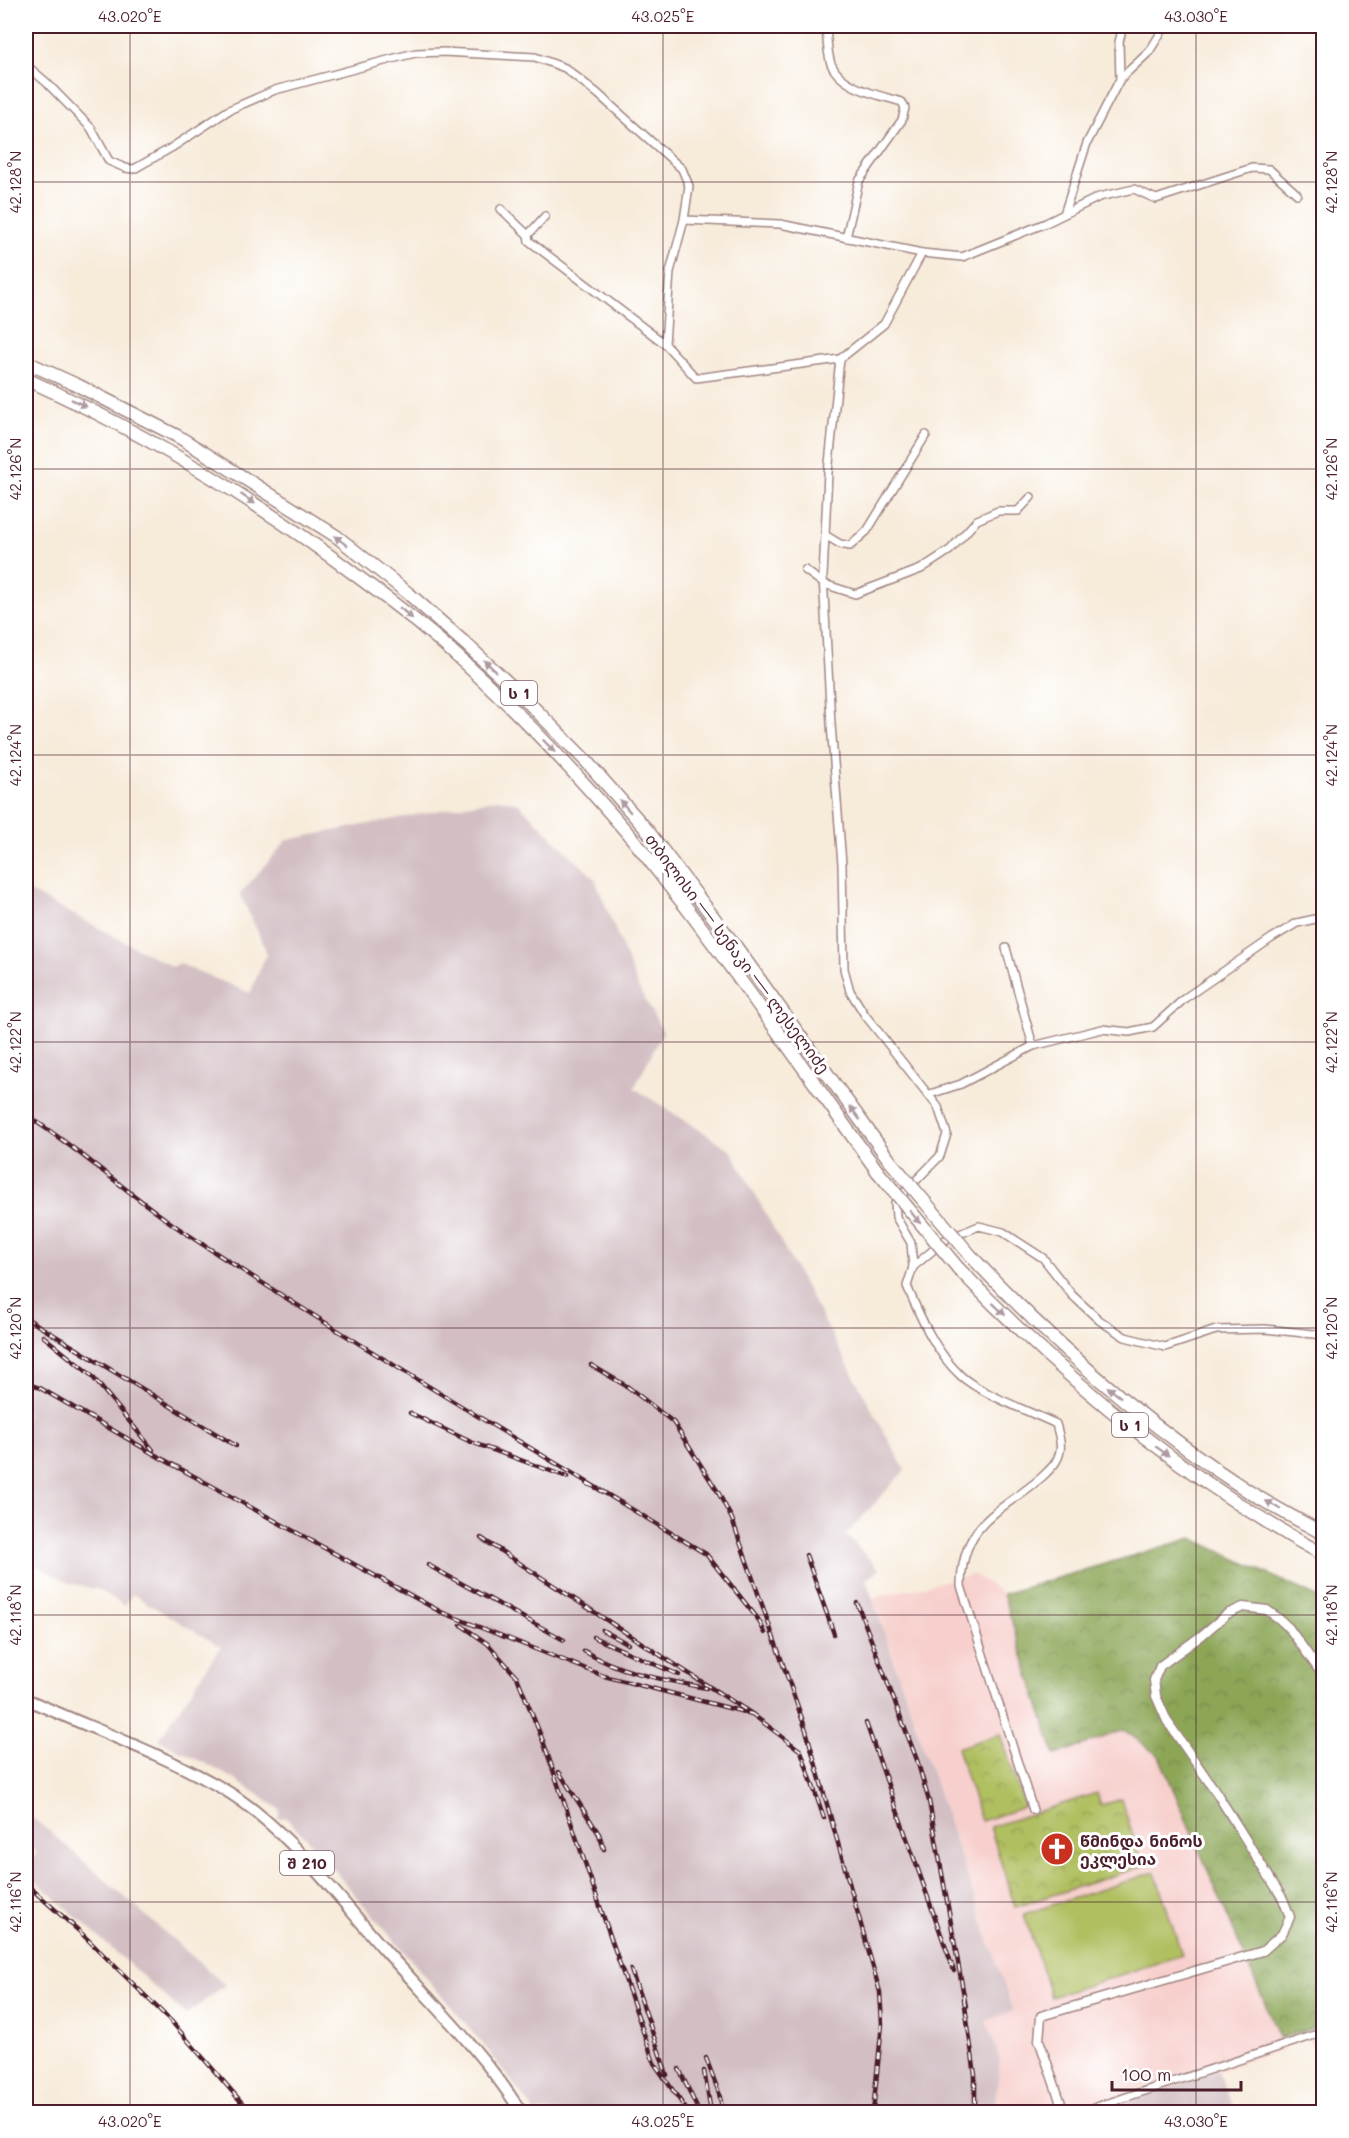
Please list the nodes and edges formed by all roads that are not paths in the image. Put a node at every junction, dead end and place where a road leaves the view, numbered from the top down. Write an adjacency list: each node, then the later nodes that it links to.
1 (826, 26): 12 (street)
2 (1123, 26): 5 (street)
3 (1165, 26): 5 (street)
4 (26, 65): 10 (street)
5 (1120, 79): 8 (street)
6 (1297, 194): 8 (street)
7 (501, 209): 11 (street)
8 (1064, 214): 13 (street)
9 (545, 216): 11 (street)
10 (684, 220): 12 (street); 14 (street)
11 (528, 235): 14 (street)
12 (846, 238): 13 (street)
13 (922, 253): 15 (street)
14 (665, 344): 15 (street)
15 (840, 359): 20 (street)
16 (26, 362): 29 (highway, თბილისი — სენაკი — ლესელიძე / ს 1, one-way to 16, bridge)
17 (26, 379): 30 (highway, თბილისი — სენაკი — ლესელიძე / ს 1, one-way to 30, bridge)
18 (926, 435): 20 (street)
19 (1031, 497): 22 (street)
20 (825, 535): 22 (street)
21 (805, 570): 22 (street)
22 (824, 584): 26 (street)
23 (1323, 917): 25 (street)
24 (1006, 948): 25 (street)
25 (1034, 1046): 26 (street)
26 (930, 1094): 27 (street)
27 (913, 1267): 28 (street); 33 (street)
28 (1323, 1333)
29 (1323, 1534)
30 (1323, 1555)
31 (1323, 1677): 36 (street)
32 (26, 1699): 35 (main road, შ 210)
33 (1033, 1810)
34 (1323, 2032): 37 (street)
35 (521, 2112)
36 (1064, 2112)
37 (1081, 2112)

